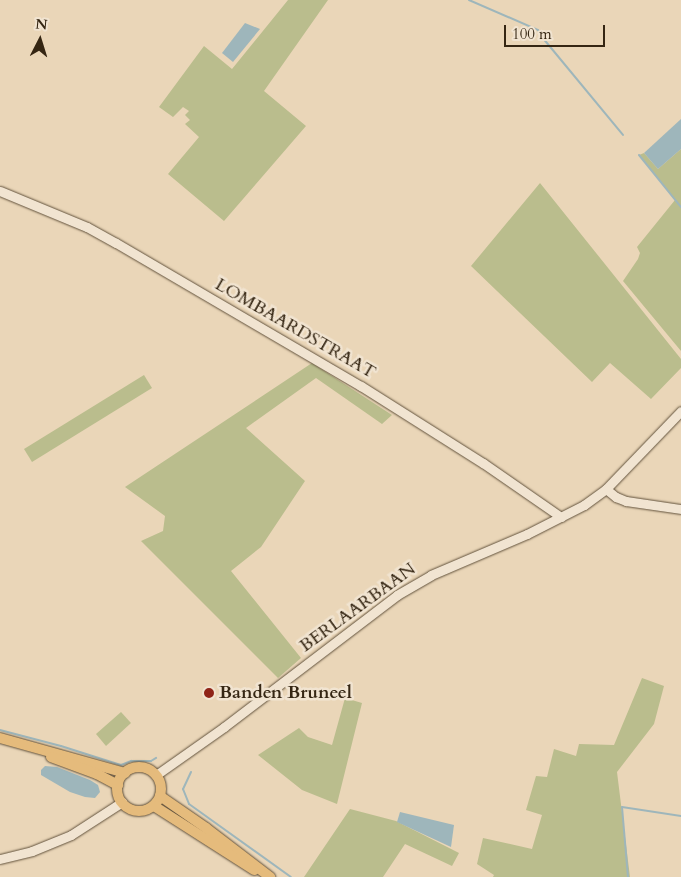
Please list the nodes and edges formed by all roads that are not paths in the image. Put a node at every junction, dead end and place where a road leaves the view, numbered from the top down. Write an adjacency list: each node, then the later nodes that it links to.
1 (0, 191): 5 (street, LOMBAARDSTRAAT)
2 (681, 412): 3 (street, BERLAARBAAN)
3 (606, 489): 4 (street); 5 (street, BERLAARBAAN)
4 (681, 509)
5 (561, 517): 8 (street, BERLAARBAAN)
6 (0, 740): 7 (main road); 9 (main road)
7 (125, 772): 8 (main road); 9 (main road)
8 (156, 774): 10 (main road)
9 (118, 785): 11 (main road)
10 (160, 796): 12 (main road); 14 (main road)
11 (122, 802): 12 (main road); 13 (street)
12 (154, 806): 14 (main road)
13 (0, 859)
14 (269, 877)

